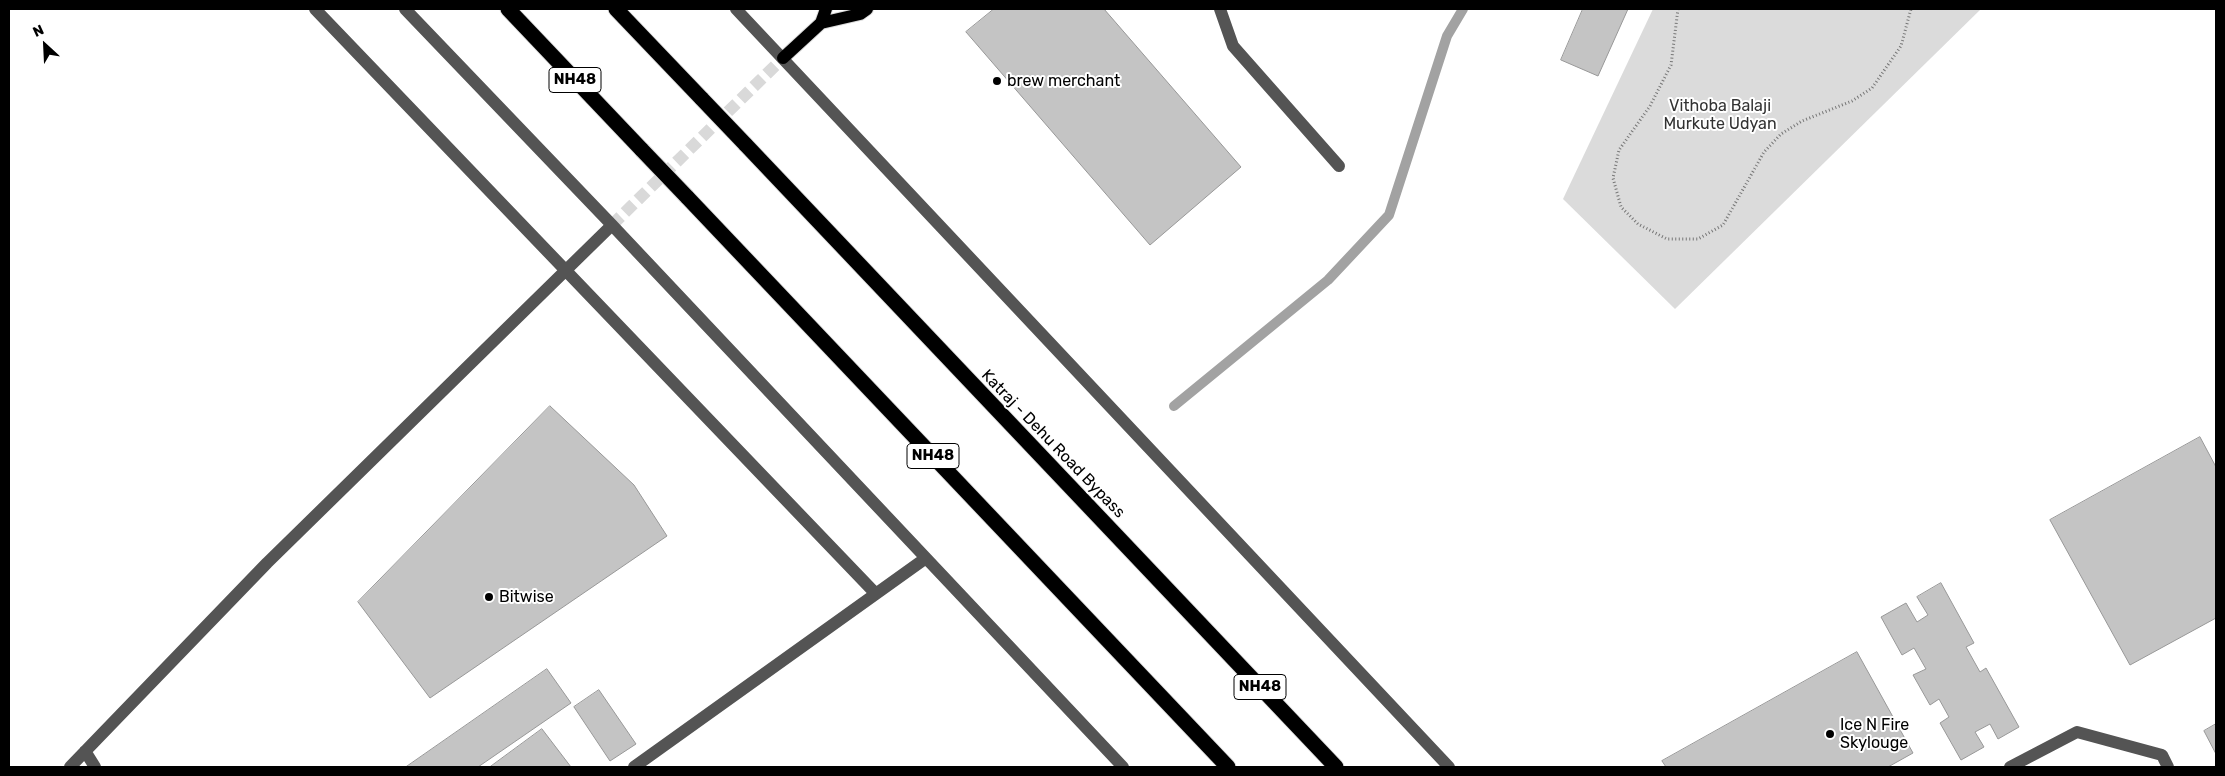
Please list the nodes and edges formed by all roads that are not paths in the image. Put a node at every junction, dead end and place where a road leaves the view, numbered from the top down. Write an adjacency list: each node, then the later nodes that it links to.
1 (315, 9): 13 (street)
2 (404, 9): 12 (street)
3 (508, 9): 21 (highway, NH48, bridge)
4 (616, 9): 22 (highway, Katraj - Dehu Road Bypass / NH48, bridge)
5 (736, 9): 10 (street)
6 (826, 9): 9 (main road)
7 (867, 9): 9 (main road)
8 (1220, 9): 11 (street)
9 (822, 23): 10 (main road)
10 (784, 58): 23 (street)
11 (1339, 166)
12 (612, 225): 13 (street); 14 (street)
13 (566, 270): 15 (street); 16 (street)
14 (926, 558): 15 (street); 20 (street)
15 (876, 594): 19 (street)
16 (85, 751): 17 (street); 18 (street)
17 (70, 767)
18 (95, 767)
19 (634, 767)
20 (1123, 767)
21 (1228, 767)
22 (1336, 767)
23 (1449, 767)
24 (2010, 767): 25 (street)
25 (2168, 767)

